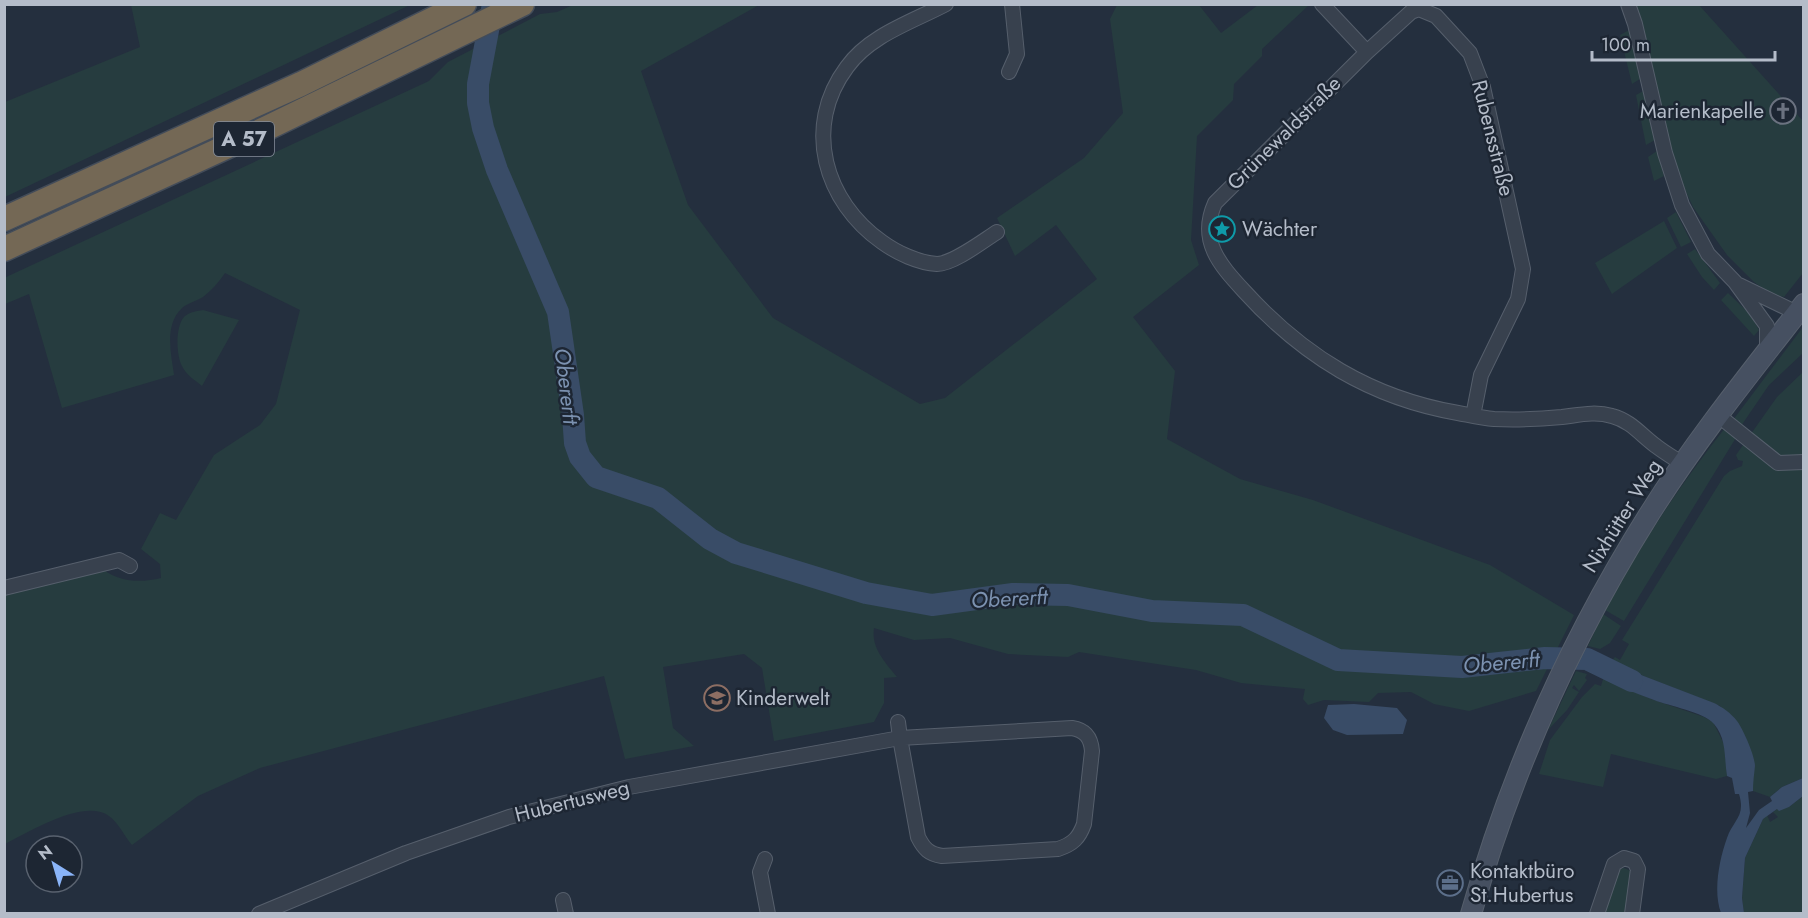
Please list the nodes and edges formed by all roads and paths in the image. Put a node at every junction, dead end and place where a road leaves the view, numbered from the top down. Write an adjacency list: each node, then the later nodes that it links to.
1 (464, 4): 9 (highway, A 57)
2 (522, 4): 11 (highway, A 57)
3 (946, 4): 10 (street)
4 (1012, 4): 8 (street)
5 (1322, 4): 7 (street)
6 (1628, 4): 12 (street)
7 (1366, 52): 15 (street, Rubensstraße); 15 (street, Grünewaldstraße)
8 (1009, 72)
9 (4, 219)
10 (997, 232)
11 (4, 249)
12 (1735, 282): 13 (street); 14 (street)
13 (1800, 308): 14 (main road, Nixhütter Weg)
14 (1767, 352): 16 (main road, Nixhütter Weg)
15 (1473, 416): 18 (street, Grünewaldstraße)
16 (1719, 416): 17 (street); 18 (main road, Nixhütter Weg)
17 (1803, 462)
18 (1683, 464): 26 (main road, Nixhütter Weg)
19 (130, 566): 20 (street)
20 (4, 588)
21 (898, 722): 22 (street, Hubertusweg)
22 (900, 738): 22 (street, Hubertusweg); 24 (street, Hubertusweg)
23 (765, 859): 25 (street)
24 (259, 914)
25 (768, 914)
26 (1471, 914)
27 (1597, 914): 28 (street)
28 (1632, 914)

